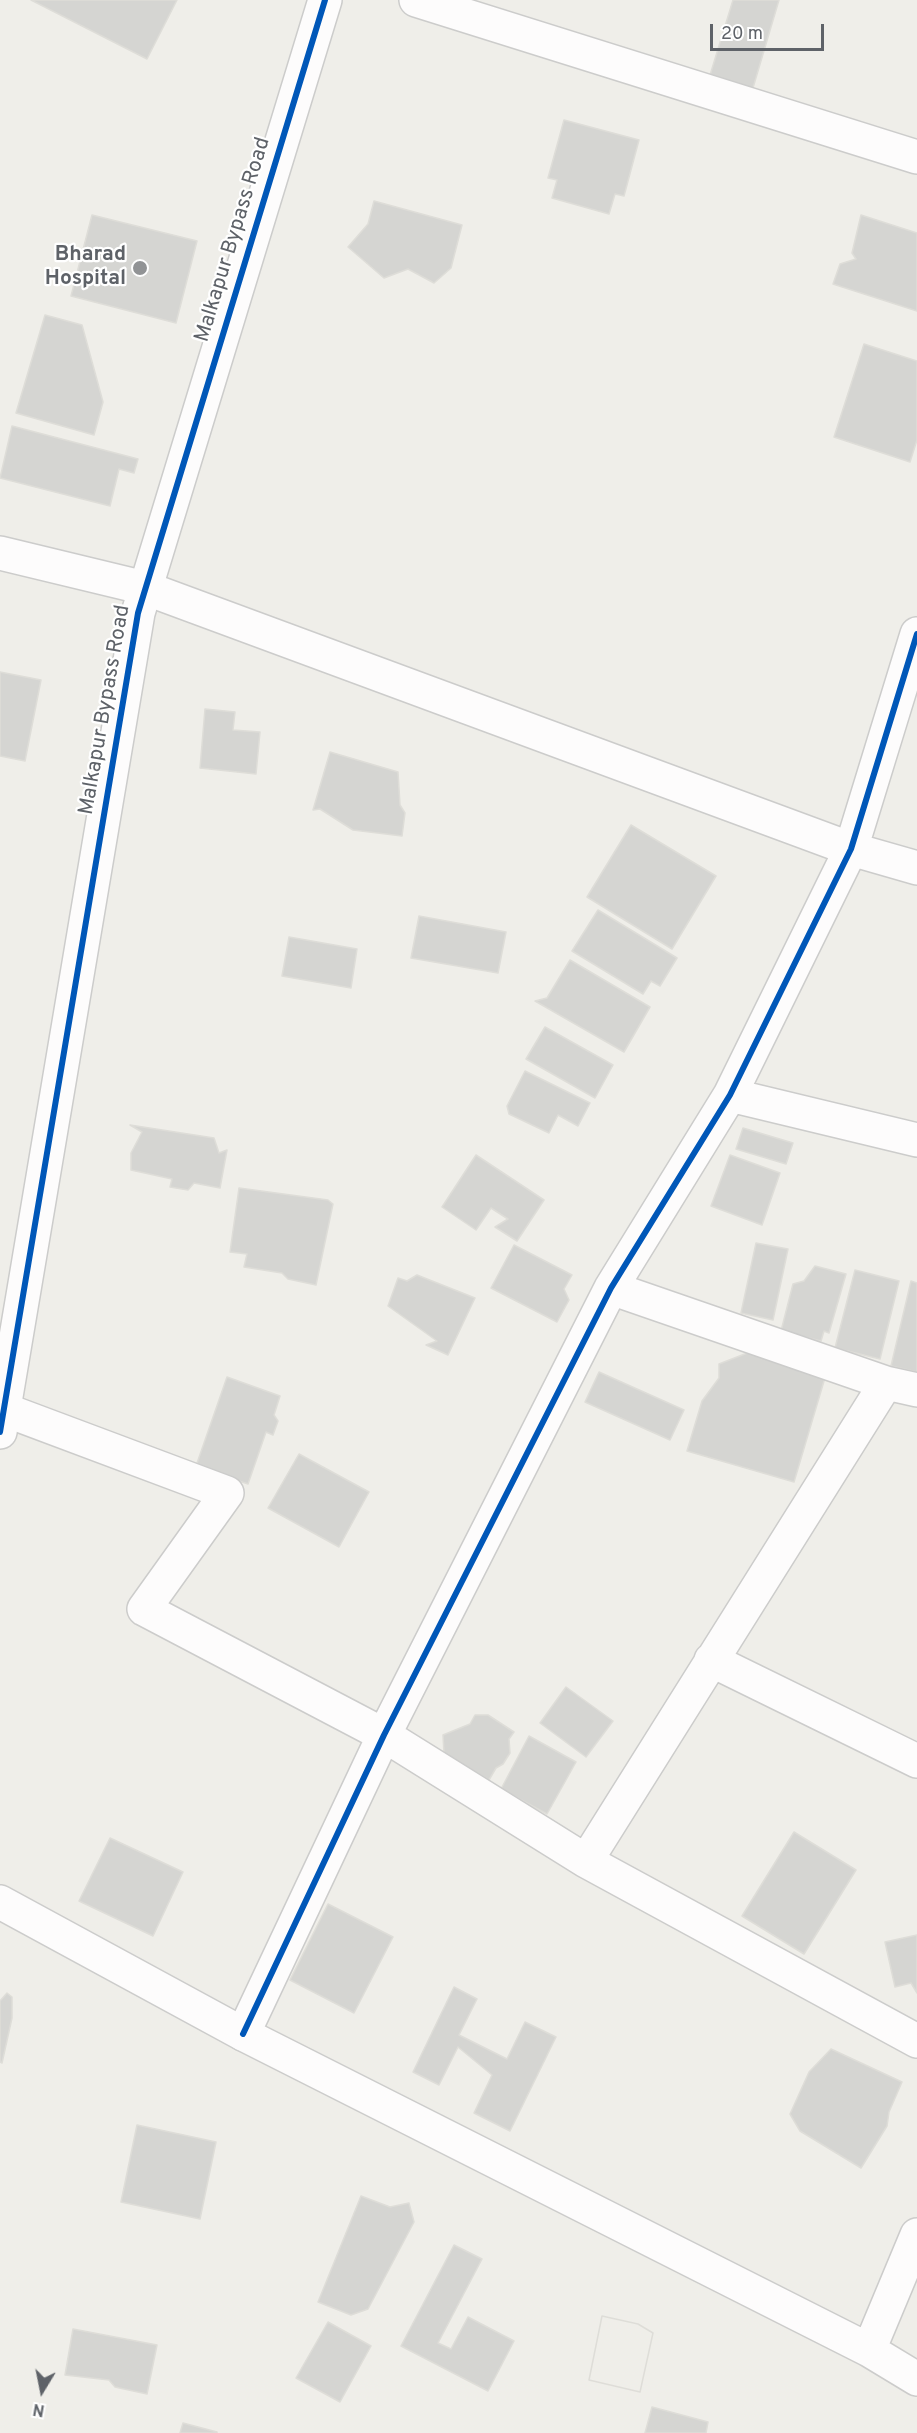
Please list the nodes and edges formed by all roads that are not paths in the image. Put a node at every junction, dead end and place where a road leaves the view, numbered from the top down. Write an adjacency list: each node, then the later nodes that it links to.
1 (325, 0): 5 (street, Malkapur Bypass Road)
2 (416, 0): 3 (street)
3 (917, 157)
4 (0, 553): 5 (street)
5 (145, 588): 7 (street); 14 (street, Malkapur Bypass Road)
6 (917, 634): 7 (street)
7 (852, 849): 8 (street); 9 (street)
8 (917, 868)
9 (729, 1095): 10 (street); 11 (street)
10 (917, 1140)
11 (611, 1288): 12 (street); 16 (street)
12 (886, 1383): 13 (street); 15 (street)
13 (917, 1390)
14 (2, 1416): 16 (street)
15 (711, 1660): 17 (street); 18 (street)
16 (384, 1735): 18 (street); 20 (street)
17 (917, 1761)
18 (586, 1861): 21 (street)
19 (0, 1902): 20 (street)
20 (243, 2034): 23 (street)
21 (917, 2041)
22 (917, 2235): 23 (street)
23 (869, 2350): 24 (street)
24 (917, 2379)

